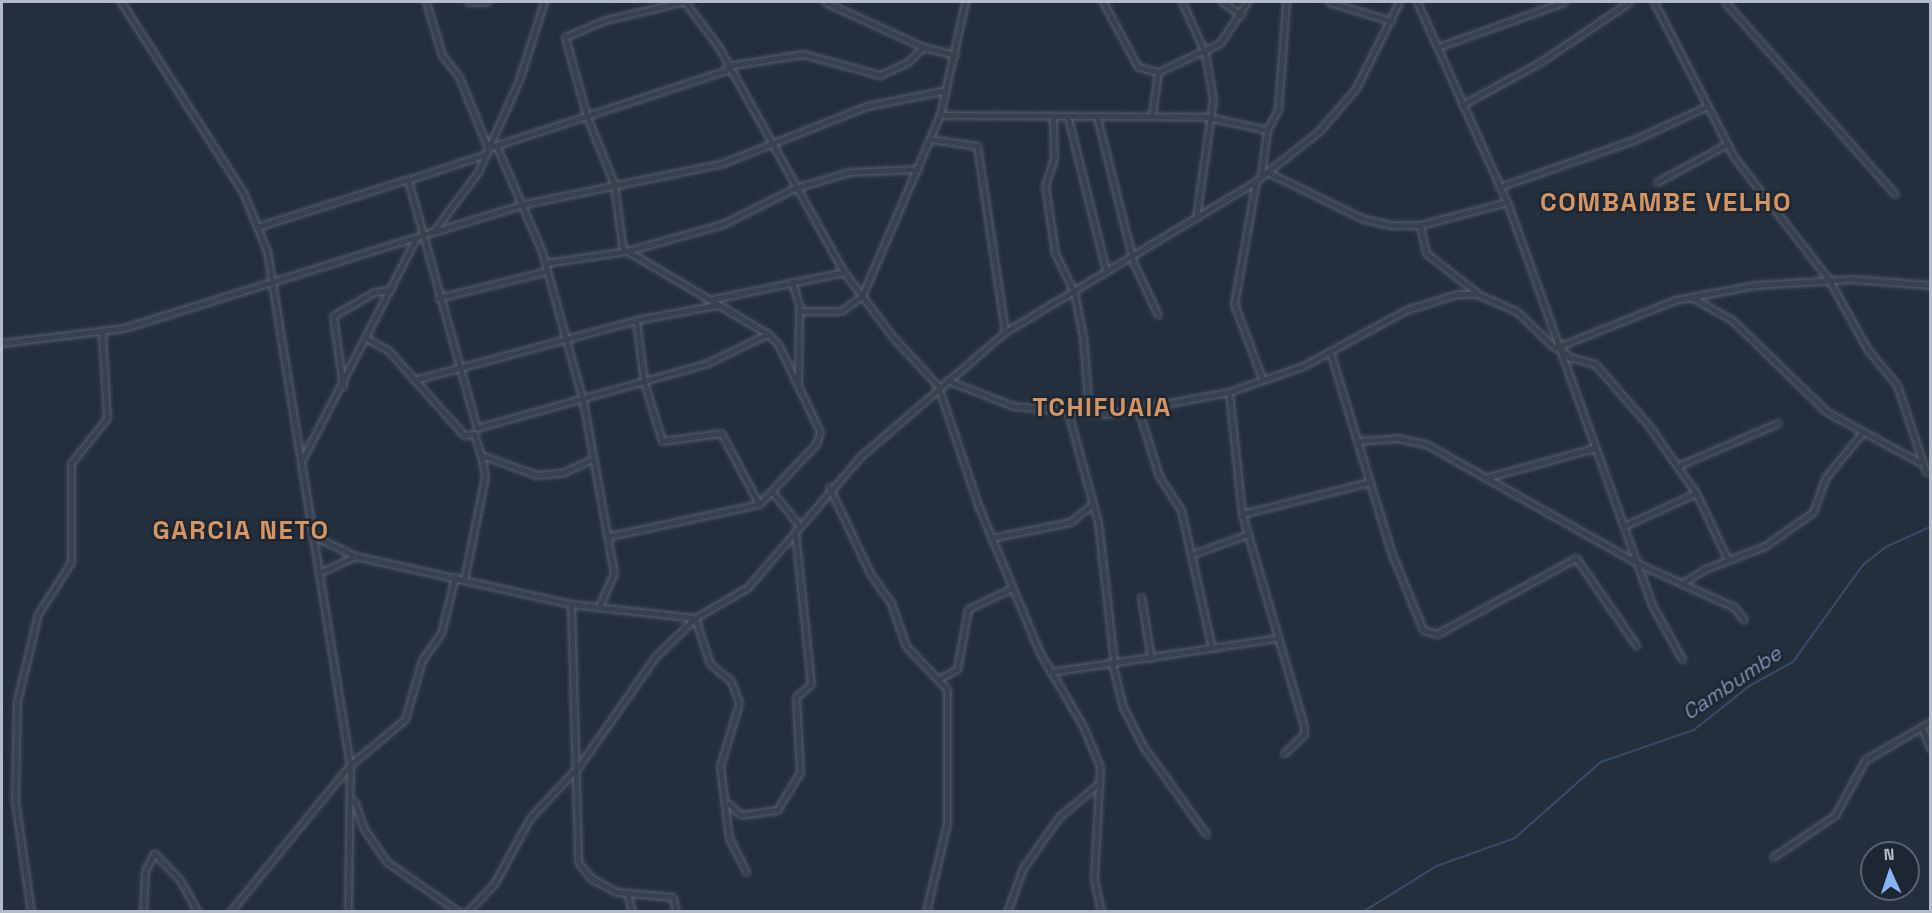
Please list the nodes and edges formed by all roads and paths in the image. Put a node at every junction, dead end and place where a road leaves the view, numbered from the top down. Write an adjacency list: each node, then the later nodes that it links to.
1 (121, 2): 58 (street)
2 (426, 2): 44 (street)
3 (468, 2): 4 (street)
4 (487, 2)
5 (544, 2): 44 (street)
6 (683, 2): 27 (street); 34 (street)
7 (825, 2): 23 (street)
8 (965, 2): 26 (street)
9 (1103, 2): 28 (street)
10 (1182, 2): 25 (street)
11 (1222, 2): 21 (street)
12 (1247, 2): 21 (street)
13 (1286, 2): 39 (street)
14 (1329, 2): 22 (street)
15 (1399, 2): 22 (street)
16 (1417, 2): 24 (street)
17 (1564, 2): 24 (street)
18 (1629, 2): 30 (street)
19 (1654, 2): 31 (street)
20 (1725, 2): 53 (street)
21 (1241, 15): 25 (street)
22 (1391, 21): 46 (street)
23 (923, 47): 26 (street); 27 (street)
24 (1438, 47): 30 (street)
25 (1205, 53): 28 (street); 36 (street)
26 (955, 55): 29 (street)
27 (728, 68): 34 (street); 41 (street)
28 (1158, 72): 33 (street)
29 (946, 90): 32 (street); 41 (street)
30 (1462, 105): 51 (street)
31 (1705, 107): 42 (street); 51 (street)
32 (940, 115): 37 (street); 40 (street)
33 (1152, 116): 35 (street); 36 (street)
34 (587, 117): 43 (street); 50 (street)
35 (1097, 117): 38 (street); 62 (street)
36 (1208, 117): 39 (street); 56 (street)
37 (1053, 118): 38 (street); 72 (street)
38 (1068, 118): 64 (street)
39 (1267, 130): 46 (street)
40 (930, 138): 45 (street); 82 (street)
41 (774, 144): 50 (street); 52 (street)
42 (1727, 144): 49 (street); 67 (street)
43 (496, 145): 44 (street); 55 (street)
44 (487, 151): 47 (street); 59 (street)
45 (918, 169): 52 (street); 74 (street)
46 (1264, 174): 48 (street); 57 (street)
47 (408, 180): 58 (street); 60 (street)
48 (1256, 181): 56 (street); 91 (street)
49 (1657, 182)
50 (614, 184): 55 (street); 61 (street)
51 (1499, 187): 54 (street)
52 (795, 188): 61 (street); 66 (street)
53 (1895, 194)
54 (1507, 202): 57 (street); 88 (street)
55 (524, 204): 59 (street); 63 (street)
56 (1196, 218): 62 (street)
57 (1420, 225): 73 (street)
58 (260, 226): 69 (street)
59 (433, 232): 60 (street)
60 (419, 237): 69 (street); 71 (street); 76 (street)
61 (625, 251): 63 (street); 77 (street)
62 (1132, 254): 64 (street); 80 (street)
63 (545, 263): 65 (street)
64 (1106, 270): 72 (street)
65 (547, 271): 76 (street); 86 (street)
66 (844, 272): 68 (street); 74 (street)
67 (1830, 280): 70 (street); 75 (street); 111 (street)
68 (792, 282): 77 (street); 79 (street)
69 (274, 284): 83 (street); 110 (street)
70 (1930, 285)
71 (390, 290): 85 (street); 96 (street)
72 (1074, 292): 82 (street); 102 (street)
73 (1477, 294): 88 (street); 89 (street)
74 (862, 296): 79 (street); 97 (street)
75 (1690, 297): 88 (street); 105 (street)
76 (438, 298): 90 (street)
77 (713, 299): 78 (street)
78 (717, 305): 81 (street); 84 (street)
79 (799, 310): 95 (street)
80 (1158, 315)
81 (636, 320): 86 (street); 94 (street)
82 (1005, 332): 93 (street)
83 (102, 333): 87 (street); 164 (street)
84 (768, 334): 94 (street); 95 (street)
85 (366, 338): 92 (street); 96 (street)
86 (563, 339): 90 (street); 99 (street)
87 (2, 343)
88 (1558, 348): 107 (street); 112 (street)
89 (1331, 355): 91 (street); 106 (street)
90 (459, 367): 92 (street); 104 (street)
91 (1262, 378): 98 (street)
92 (414, 380): 104 (street)
93 (947, 380): 97 (street); 100 (street)
94 (644, 382): 99 (street); 119 (street)
95 (798, 384): 117 (street)
96 (343, 386): 110 (street)
97 (938, 386): 116 (street); 128 (street)
98 (1229, 392): 101 (street); 121 (street)
99 (583, 401): 104 (street); 109 (street)
100 (1067, 409): 102 (street); 120 (street)
101 (1138, 409): 102 (street); 129 (street)
102 (1089, 412)
103 (1778, 423): 112 (street)
104 (476, 431): 108 (street)
105 (1862, 433): 111 (street); 131 (street)
106 (1358, 441): 114 (street); 115 (street)
107 (1594, 448): 114 (street); 123 (street)
108 (482, 455): 109 (street); 135 (street)
109 (592, 459): 127 (street)
110 (302, 460): 126 (street)
111 (1919, 462): 113 (street)
112 (1678, 466): 118 (street)
113 (1926, 472)
114 (1485, 478): 132 (street)
115 (1369, 482): 121 (street); 144 (street)
116 (829, 487): 122 (street); 150 (street)
117 (773, 493): 119 (street); 122 (street)
118 (1696, 493): 123 (street); 131 (street)
119 (759, 504): 127 (street)
120 (1092, 505): 128 (street); 148 (street)
121 (1242, 514): 125 (street)
122 (799, 525): 124 (street)
123 (1624, 526): 132 (street)
124 (795, 531): 141 (street); 159 (street)
125 (1248, 534): 129 (street); 143 (street)
126 (314, 536): 130 (street); 133 (street)
127 (610, 536): 140 (street)
128 (992, 538): 137 (street)
129 (1193, 554): 145 (street)
130 (355, 556): 133 (street); 134 (street)
131 (1727, 558): 136 (street)
132 (1639, 564): 136 (street); 147 (street)
133 (321, 572): 155 (street)
134 (455, 578): 135 (street); 155 (street)
135 (464, 580): 139 (street)
136 (1682, 584): 142 (street)
137 (1012, 588): 149 (street); 150 (street)
138 (1141, 597): 146 (street)
139 (571, 604): 140 (street); 156 (street)
140 (600, 606): 141 (street)
141 (695, 618): 156 (street); 159 (street)
142 (1744, 620)
143 (1278, 638): 145 (street); 154 (street)
144 (1636, 645)
145 (1212, 648): 146 (street)
146 (1151, 658): 148 (street)
147 (1682, 659)
148 (1113, 663): 149 (street); 160 (street)
149 (1050, 672): 157 (street)
150 (939, 679): 173 (street)
151 (1930, 722): 152 (street)
152 (1922, 728): 153 (street); 161 (street)
153 (1930, 748)
154 (1284, 753)
155 (350, 765): 158 (street); 167 (street)
156 (579, 766): 163 (street); 170 (street)
157 (1099, 783): 174 (street); 175 (street)
158 (354, 799): 168 (street); 169 (street)
159 (729, 804): 162 (street)
160 (1206, 834)
161 (1773, 857)
162 (746, 872)
163 (628, 896): 171 (street); 172 (street)
164 (31, 912)
165 (143, 912): 166 (street)
166 (198, 912)
167 (230, 912)
168 (348, 912)
169 (459, 912)
170 (467, 912)
171 (632, 912)
172 (676, 912)
173 (926, 912)
174 (1007, 912)
175 (1101, 912)

